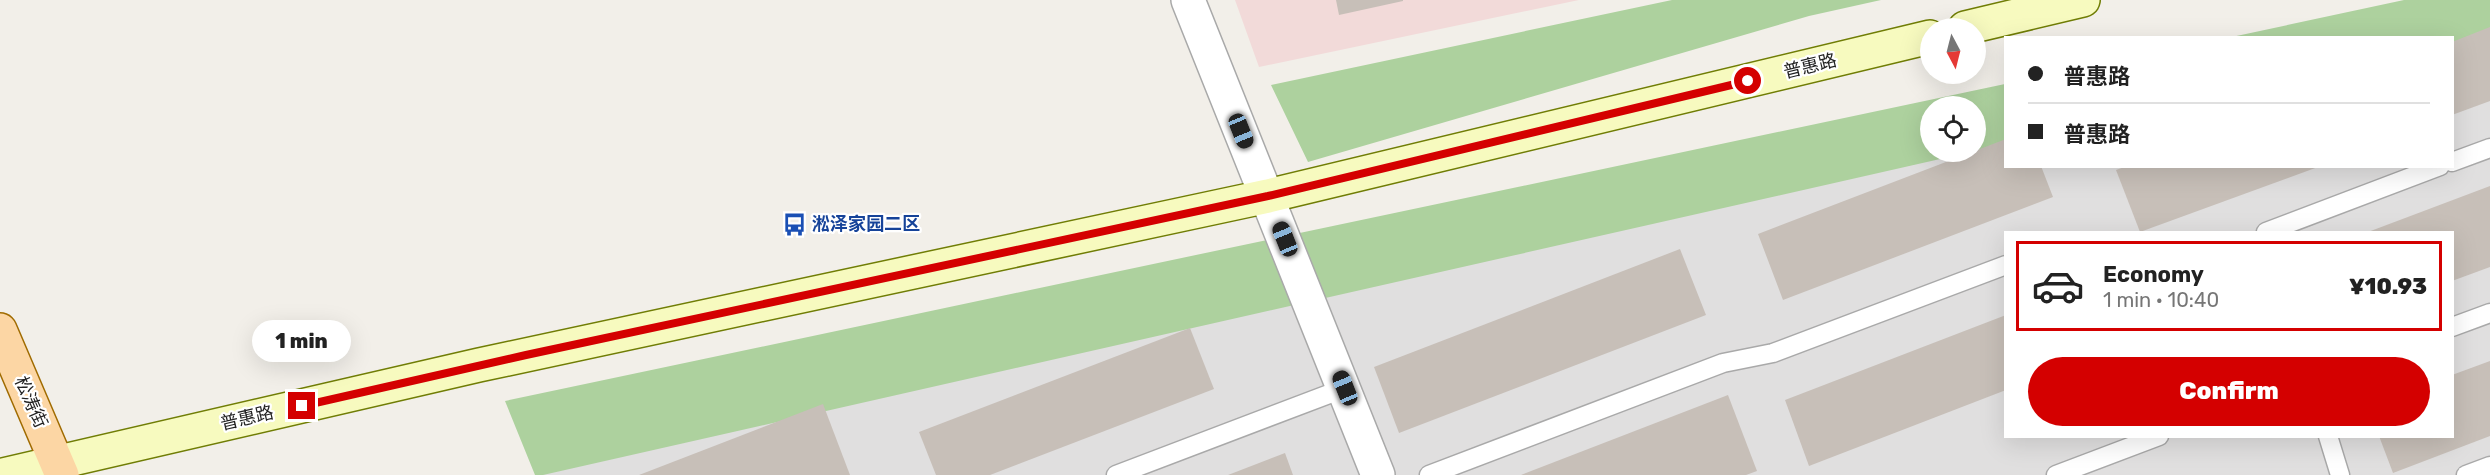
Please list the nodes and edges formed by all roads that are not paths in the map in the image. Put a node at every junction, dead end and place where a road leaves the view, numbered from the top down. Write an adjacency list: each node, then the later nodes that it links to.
1 (1188, 0): 8 (street)
2 (2083, 0): 3 (main road)
3 (1986, 23)
4 (1920, 39): 8 (main road, 普惠路)
5 (2490, 148): 6 (lane)
6 (2454, 161)
7 (2435, 168): 9 (lane)
8 (1268, 196): 14 (street); 18 (main road, 普惠路)
9 (2269, 231)
10 (2004, 266): 22 (lane)
11 (2490, 313): 12 (lane)
12 (2454, 326)
13 (0, 330): 18 (main road, 松涛街)
14 (1345, 388): 20 (lane); 21 (street)
15 (2153, 438): 23 (lane)
16 (2329, 438): 24 (lane)
17 (2490, 466): 25 (lane)
18 (59, 468): 19 (main road, 普惠路)
19 (3, 475)
20 (1116, 475)
21 (1378, 475)
22 (1429, 475)
23 (2056, 475)
24 (2340, 475)
25 (2466, 475)

